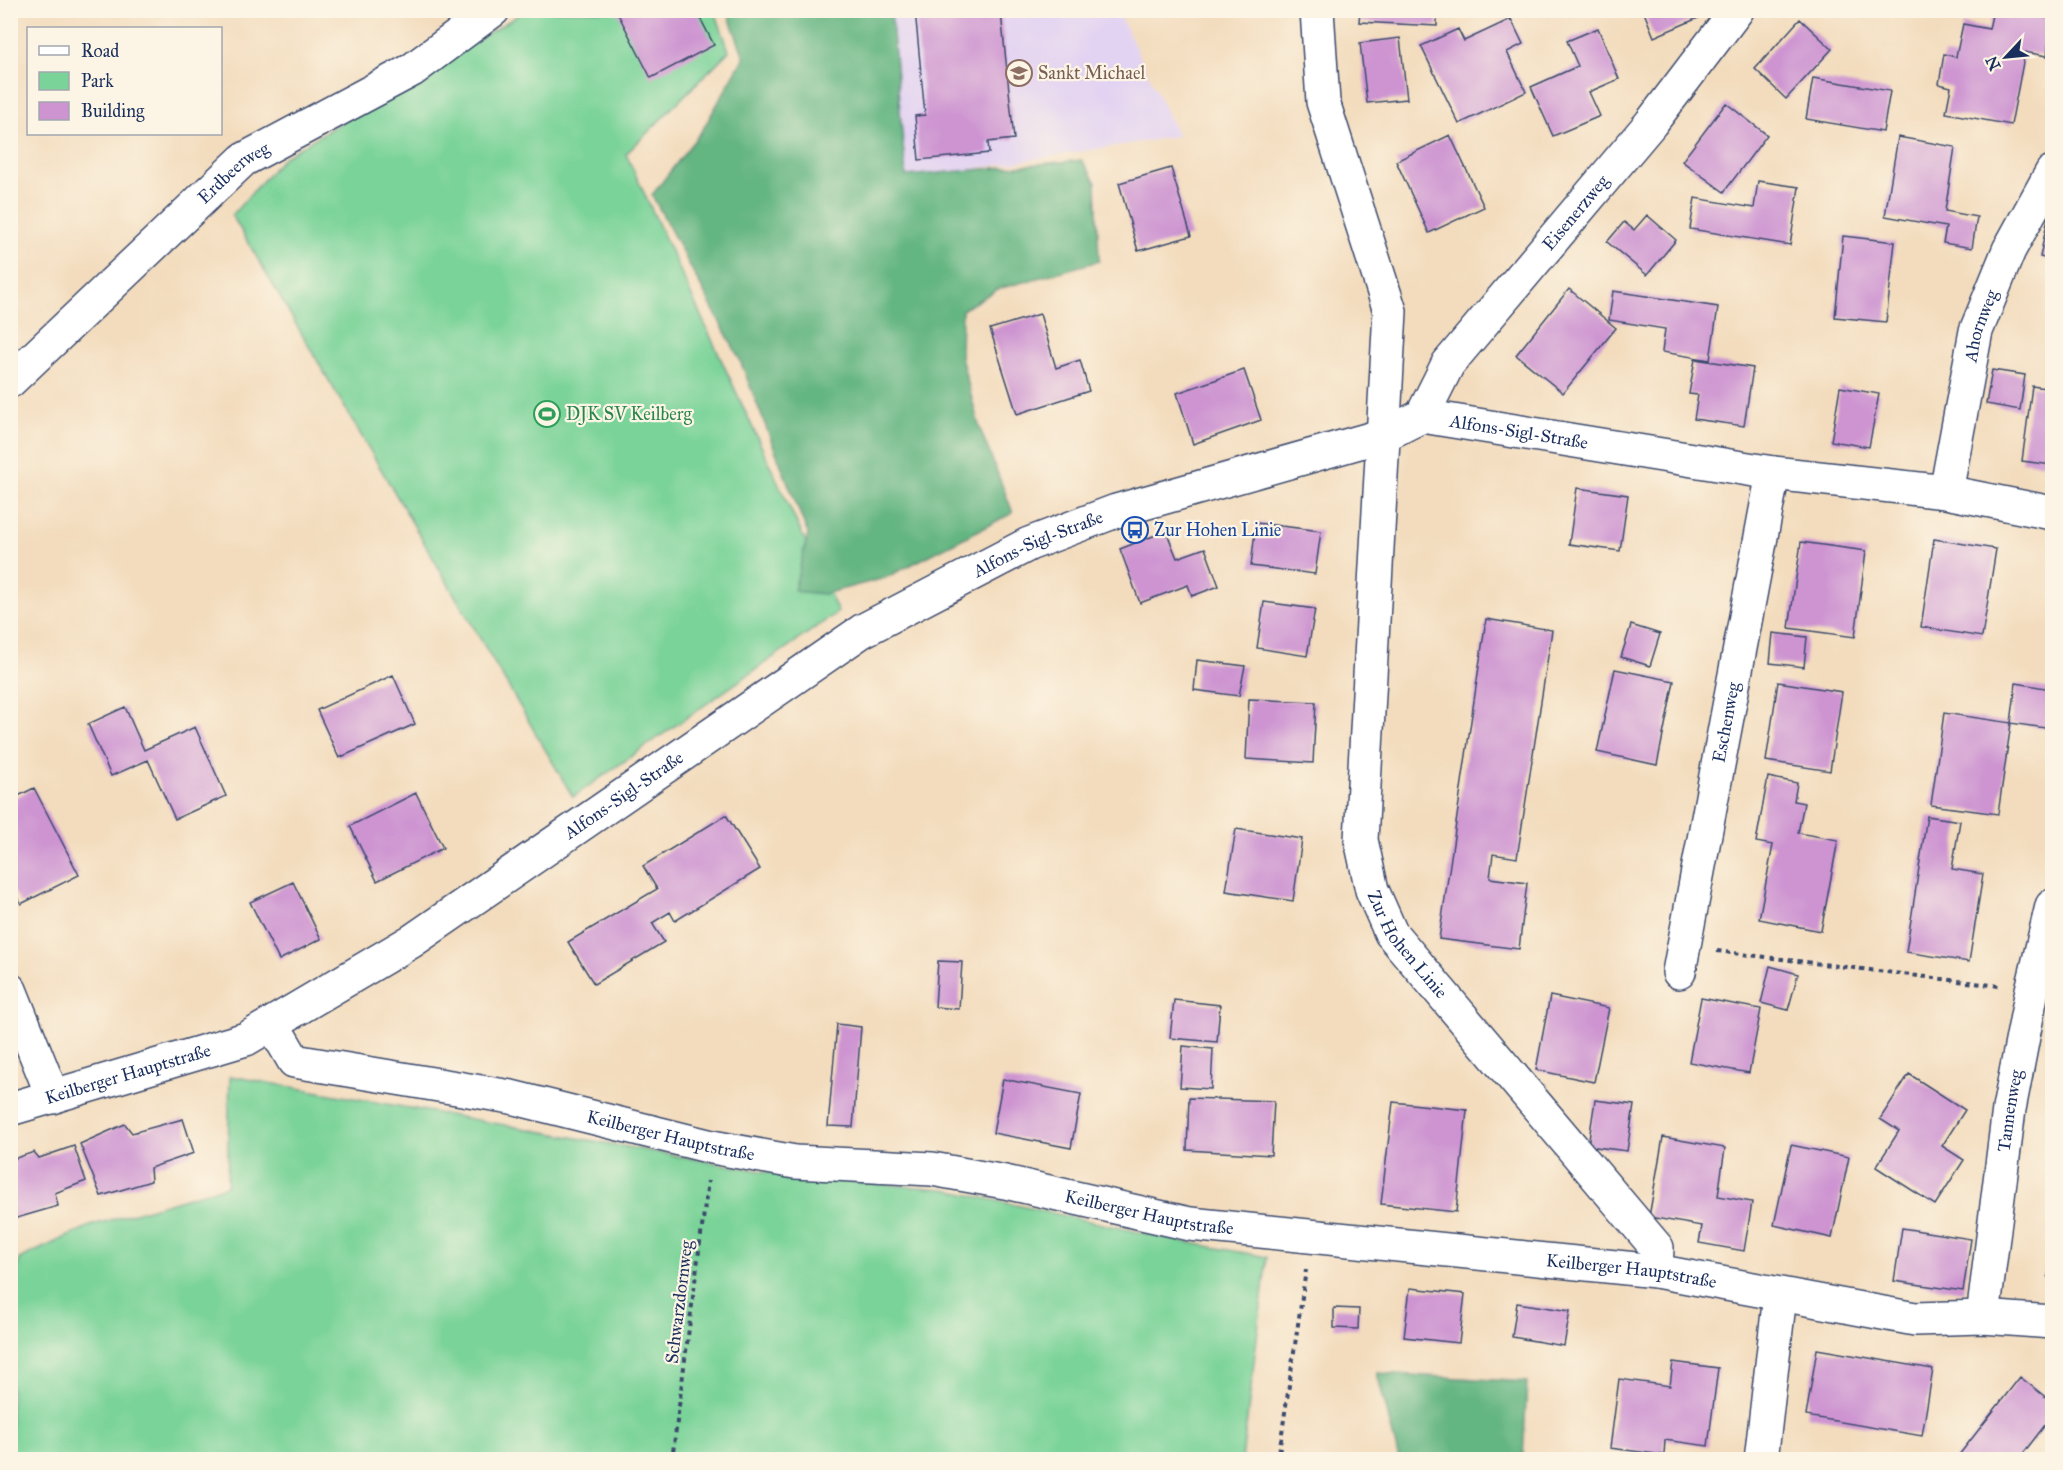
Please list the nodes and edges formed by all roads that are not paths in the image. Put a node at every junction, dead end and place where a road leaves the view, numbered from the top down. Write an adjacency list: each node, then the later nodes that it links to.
1 (493, 10): 5 (street, Erdbeerweg)
2 (1317, 10): 7 (street, Zur Hohen Linie)
3 (1737, 10): 6 (street, Eisenerzweg)
4 (2052, 172): 9 (street, Ahornweg)
5 (10, 381)
6 (1422, 416): 7 (street, Alfons-Sigl-Straße); 8 (street, Alfons-Sigl-Straße)
7 (1384, 435): 14 (street, Alfons-Sigl-Straße); 17 (street, Zur Hohen Linie)
8 (1773, 473): 9 (street, Alfons-Sigl-Straße); 12 (street, Eschenweg)
9 (1946, 492): 10 (street, Alfons-Sigl-Straße)
10 (2052, 513)
11 (2052, 906): 19 (street, Tannenweg)
12 (1682, 959)
13 (10, 990): 15 (street)
14 (260, 1032): 15 (street, Keilberger Hauptstraße); 17 (street, Keilberger Hauptstraße)
15 (53, 1097): 16 (street, Keilberger Hauptstraße)
16 (10, 1109)
17 (1656, 1271): 18 (street, Keilberger Hauptstraße)
18 (1780, 1294): 19 (street, Keilberger Hauptstraße); 21 (street)
19 (1983, 1317): 20 (street, Keilberger Hauptstraße)
20 (2052, 1322)
21 (1761, 1460)

